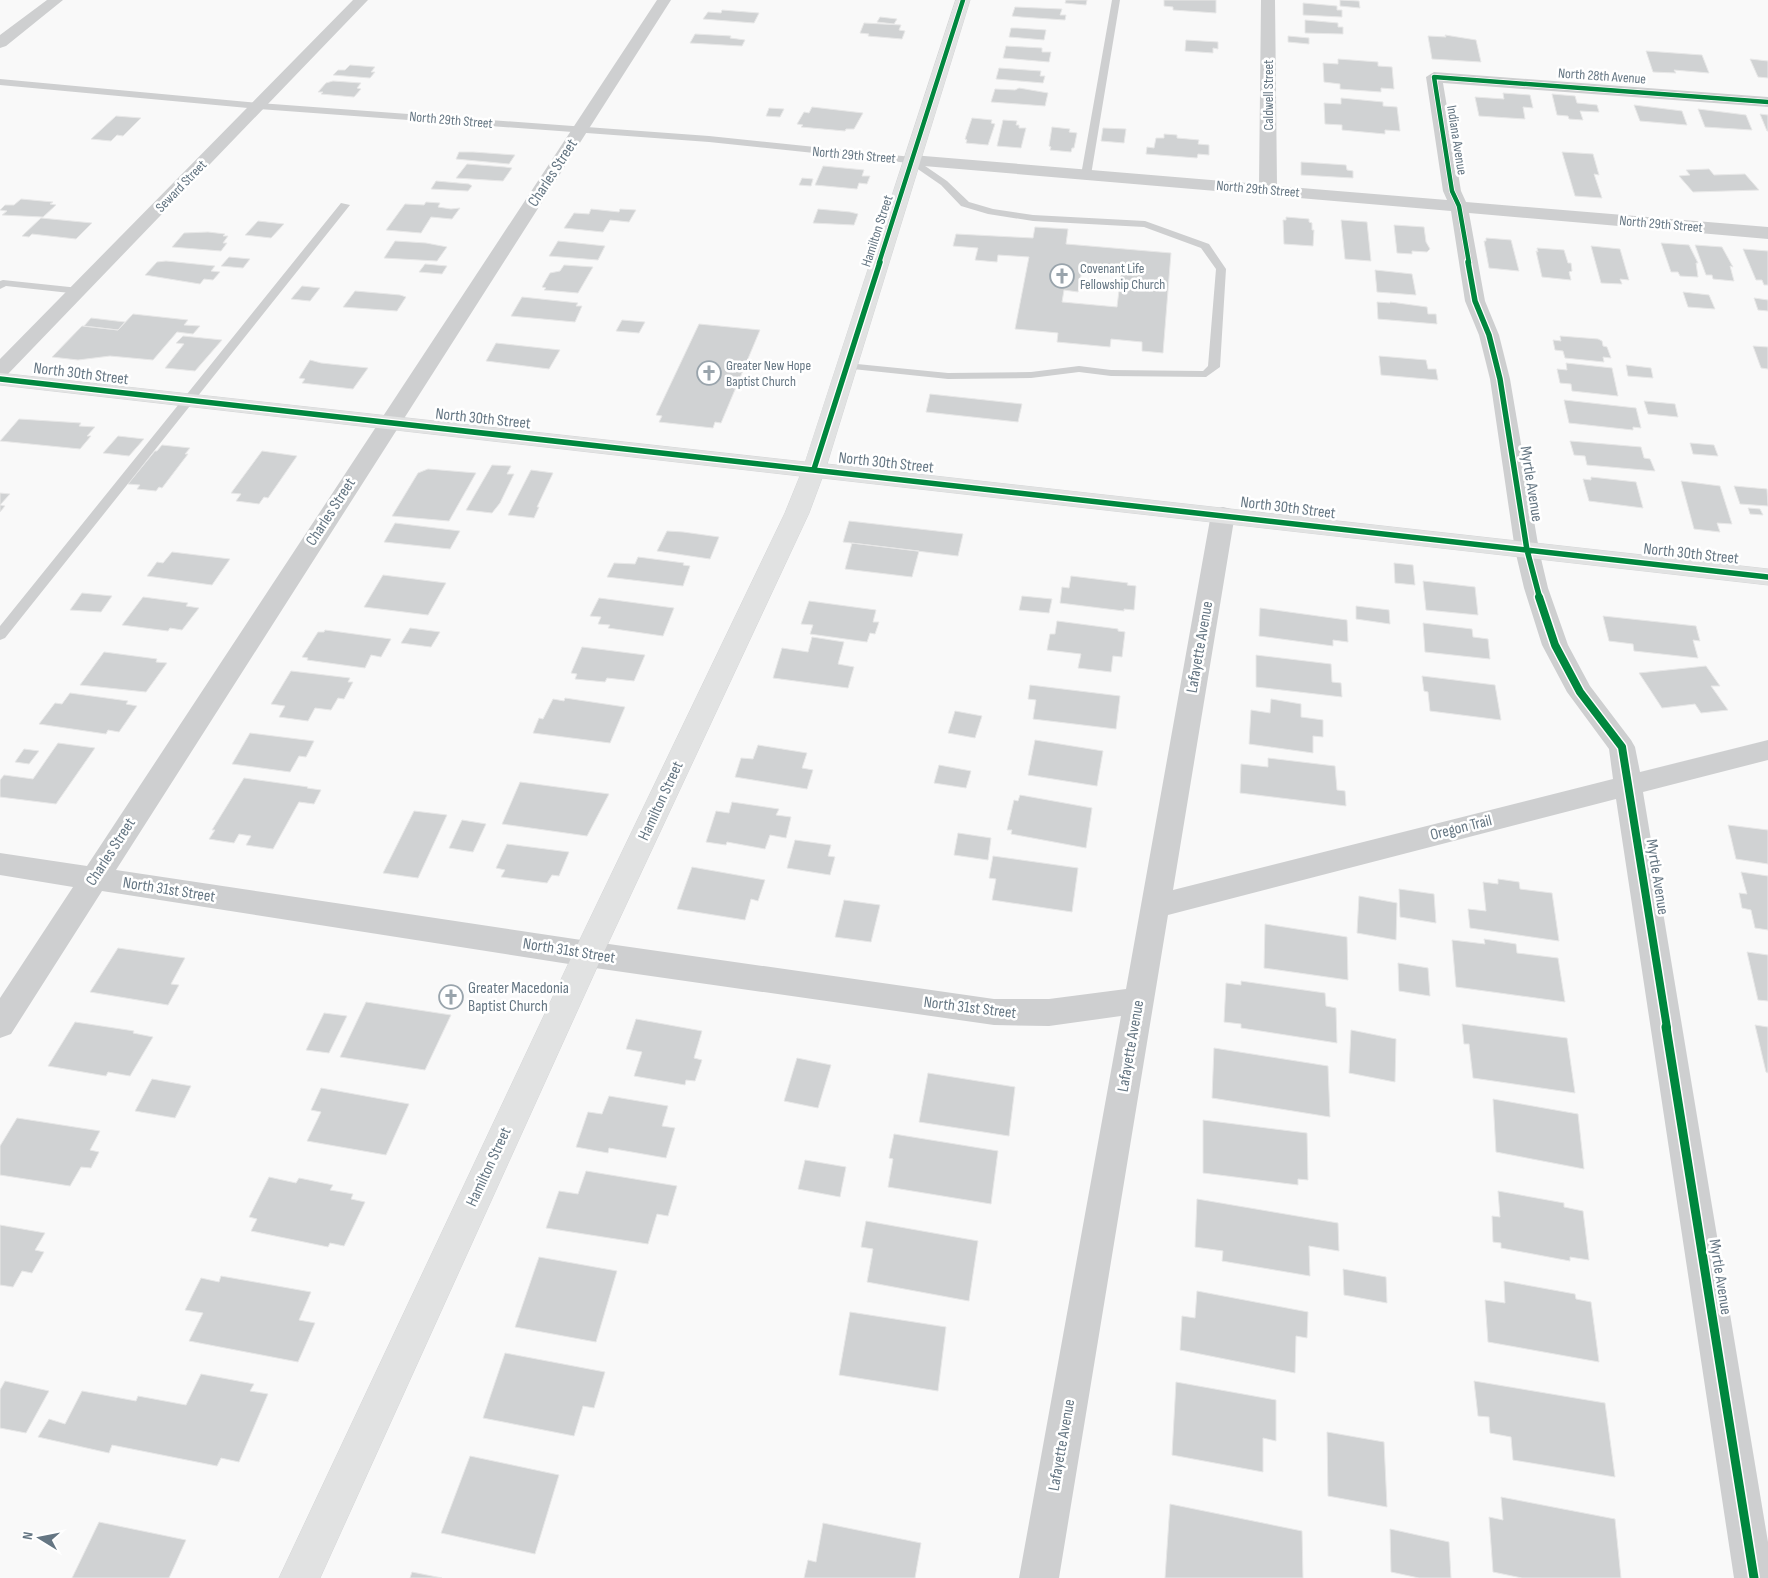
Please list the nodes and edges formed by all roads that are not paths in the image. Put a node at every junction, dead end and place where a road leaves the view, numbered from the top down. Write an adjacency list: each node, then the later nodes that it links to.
1 (56, 0): 7 (street)
2 (361, 0): 11 (street, Seward Street)
3 (664, 0): 12 (street, Charles Street)
4 (963, 0): 13 (main road, Hamilton Street)
5 (1116, 0): 14 (lane)
6 (1268, 0): 15 (street, Caldwell Street)
7 (0, 44)
8 (1434, 77): 10 (street, North 28th Avenue); 17 (street, Indiana Avenue)
9 (0, 82): 11 (lane, North 29th Street)
10 (1768, 102)
11 (259, 106): 12 (lane, North 29th Street); 20 (street, Seward Street)
12 (581, 131): 13 (lane, North 29th Street); 25 (street, Charles Street)
13 (912, 160): 14 (street, North 29th Street); 21 (main road, Hamilton Street); 21 (lane)
14 (1086, 175): 15 (street, North 29th Street)
15 (1268, 190): 17 (street, North 29th Street)
16 (345, 205): 24 (lane)
17 (1459, 206): 18 (street, North 29th Street); 28 (street, Myrtle Avenue)
18 (1768, 233)
19 (0, 286): 20 (lane)
20 (79, 291): 22 (street, Seward Street)
21 (847, 366): 26 (main road, Hamilton Street)
22 (0, 371)
23 (0, 379): 24 (main road, North 30th Street)
24 (188, 400): 25 (main road, North 30th Street); 30 (lane)
25 (390, 422): 26 (main road, North 30th Street); 34 (street, Charles Street)
26 (814, 469): 27 (main road, North 30th Street); 36 (main road, Hamilton Street)
27 (1223, 514): 28 (main road, North 30th Street); 35 (street, Lafayette Avenue)
28 (1527, 550): 29 (main road, North 30th Street); 32 (street, Myrtle Avenue)
29 (1768, 577)
30 (0, 635)
31 (1768, 750): 32 (street, Oregon Trail)
32 (1629, 786): 35 (street, Oregon Trail); 41 (street, Myrtle Avenue)
33 (0, 864): 34 (street, North 31st Street)
34 (94, 879): 36 (street, North 31st Street); 38 (street, Charles Street)
35 (1155, 906): 37 (street, Lafayette Avenue)
36 (588, 954): 37 (street, North 31st Street); 39 (main road, Hamilton Street)
37 (1139, 1000): 40 (street, Lafayette Avenue)
38 (0, 1024)
39 (299, 1578)
40 (1039, 1578)
41 (1754, 1578)

